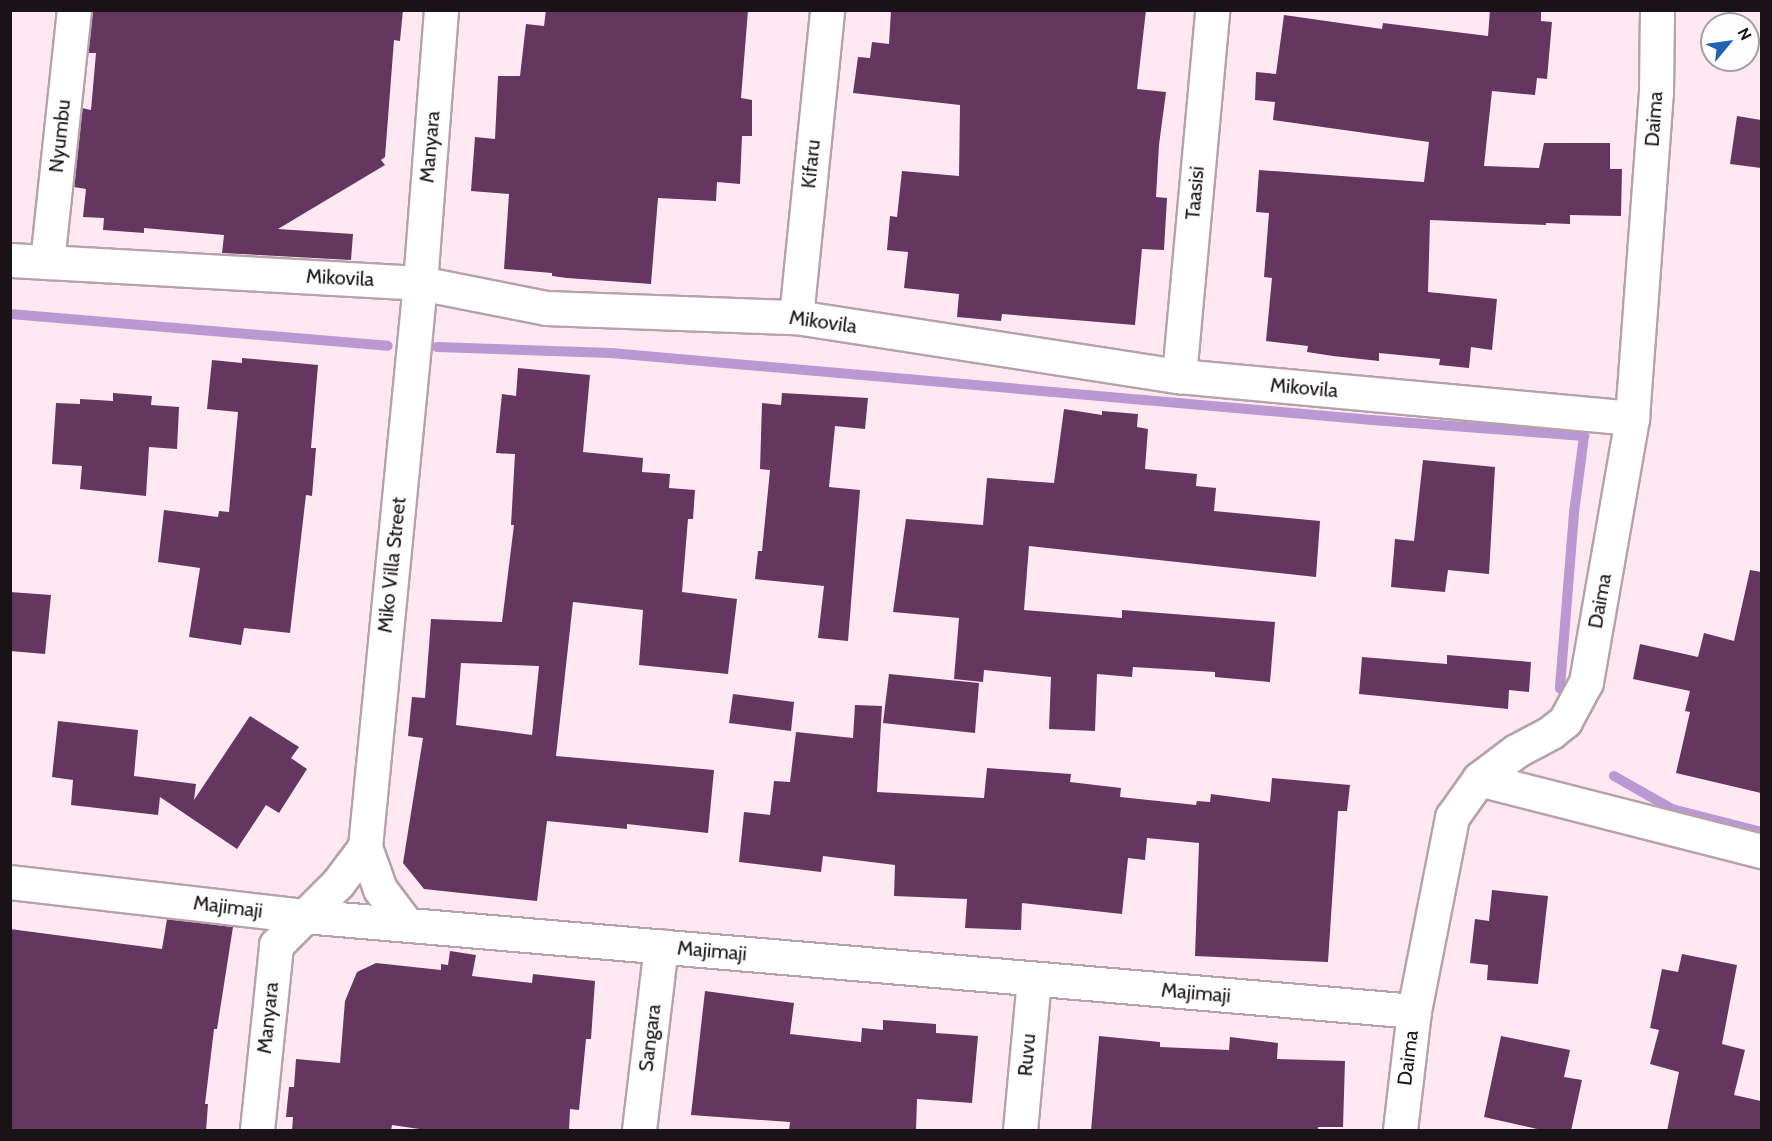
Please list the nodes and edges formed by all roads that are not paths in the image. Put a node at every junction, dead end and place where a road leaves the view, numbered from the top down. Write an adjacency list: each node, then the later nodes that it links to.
1 (74, 10): 7 (street, Nyumbu)
2 (441, 10): 8 (street, Manyara)
3 (827, 10): 9 (street, Kifaru)
4 (1212, 10): 10 (street, Taasisi)
5 (1657, 10): 11 (street, Daima)
6 (10, 260): 7 (street, Mikovila)
7 (47, 262): 8 (street, Mikovila)
8 (420, 283): 9 (street, Mikovila); 13 (street, Miko Villa Street)
9 (796, 317): 10 (street, Mikovila)
10 (1179, 376): 11 (street, Mikovila)
11 (1632, 418): 12 (street, Daima)
12 (1479, 779): 14 (street); 20 (street, Daima)
13 (365, 847): 16 (street, Manyara); 17 (street)
14 (1761, 851)
15 (10, 882): 16 (street, Majimaji)
16 (304, 916): 17 (street, Majimaji); 21 (street, Manyara)
17 (407, 925): 18 (street, Majimaji)
18 (661, 946): 19 (street, Majimaji); 22 (street, Sangara)
19 (1034, 980): 20 (street, Majimaji); 23 (street, Ruvu)
20 (1414, 1011): 24 (street, Daima)
21 (257, 1131)
22 (639, 1131)
23 (1020, 1131)
24 (1400, 1131)

